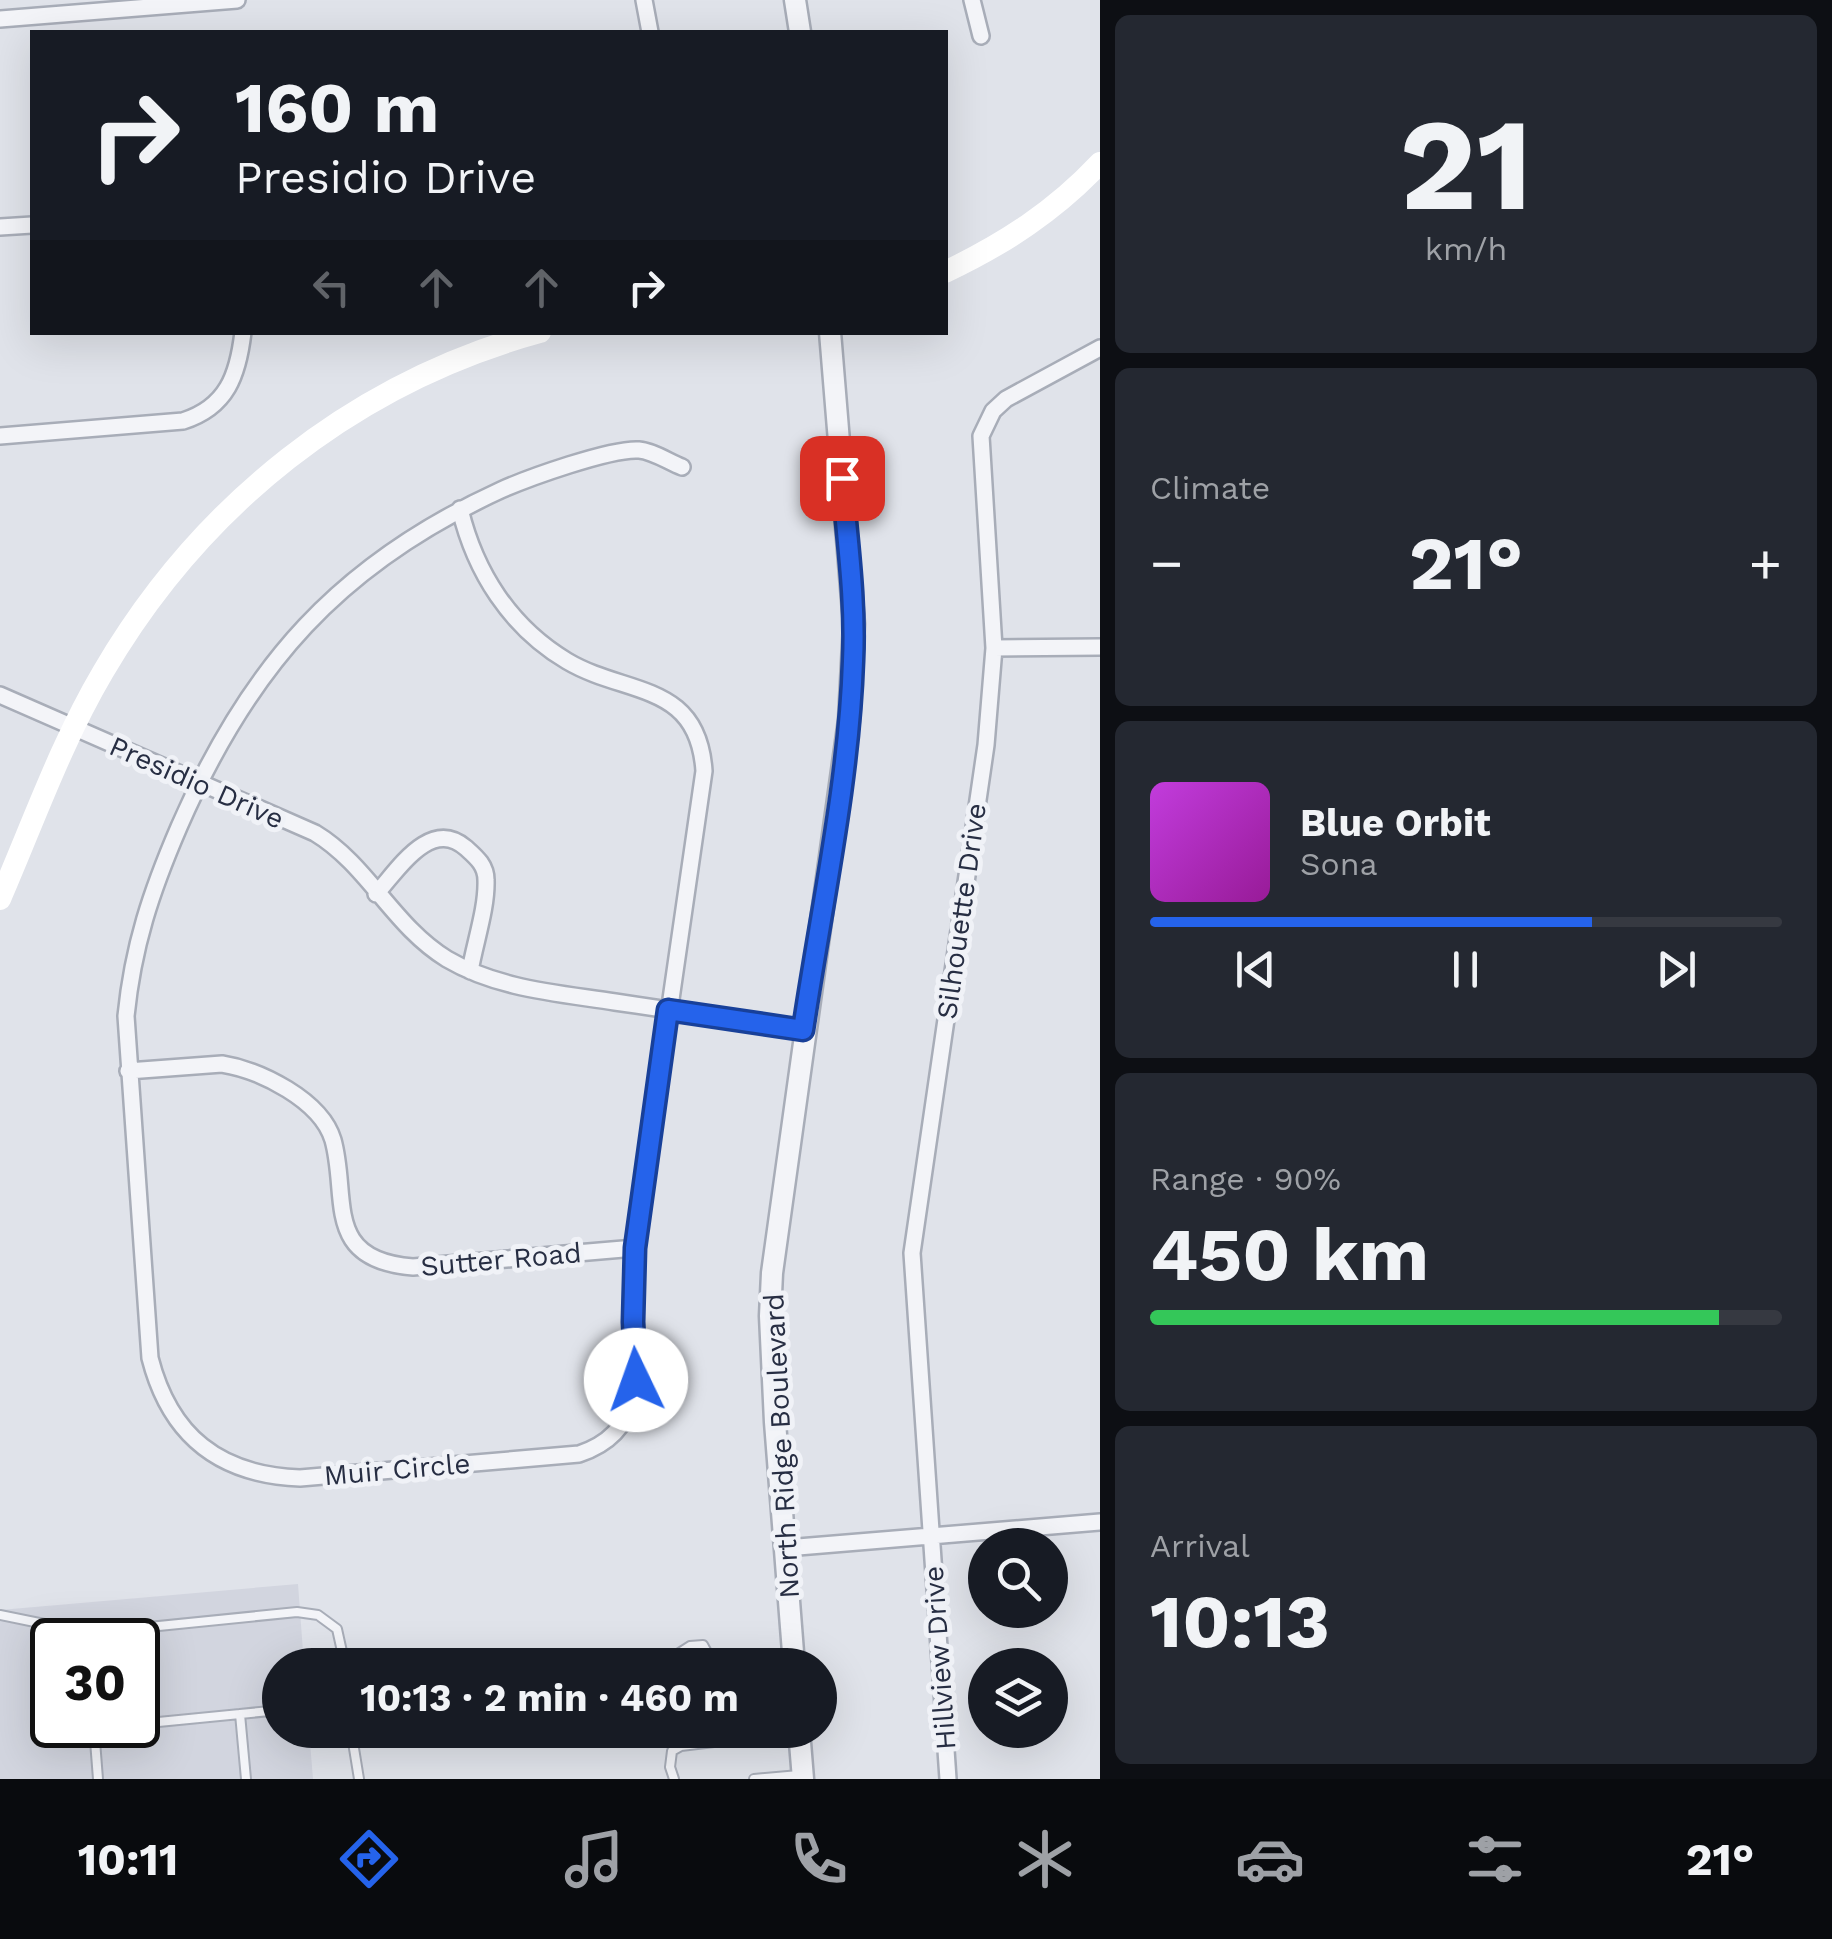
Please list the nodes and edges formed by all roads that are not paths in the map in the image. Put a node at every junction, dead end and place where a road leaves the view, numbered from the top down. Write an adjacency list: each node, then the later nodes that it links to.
1 (237, 0): 5 (street)
2 (644, 0): 6 (street)
3 (796, 0): 7 (street)
4 (972, 0): 8 (street)
5 (0, 19)
6 (650, 30)
7 (800, 30)
8 (981, 36)
9 (1100, 163): 12 (main road)
10 (30, 225): 11 (street)
11 (0, 227)
12 (948, 270)
13 (242, 335): 17 (street)
14 (531, 335): 23 (main road)
15 (830, 335): 29 (street, North Ridge Boulevard)
16 (1100, 348): 21 (street, Silhouette Drive)
17 (0, 436)
18 (682, 467): 19 (street, Muir Circle)
19 (460, 509): 24 (street, Muir Circle); 28 (street, Muir Circle)
20 (1100, 647): 21 (street)
21 (994, 648): 33 (street, Silhouette Drive)
22 (0, 695): 23 (street, Presidio Drive)
23 (74, 728): 24 (street, Presidio Drive); 26 (main road)
24 (199, 782): 25 (street, Presidio Drive); 30 (street, Muir Circle)
25 (376, 894): 27 (street, Presidio Drive); 27 (street)
26 (0, 899)
27 (470, 971): 28 (street, Presidio Drive)
28 (668, 1010): 29 (street, Presidio Drive); 31 (street, Muir Circle)
29 (803, 1030): 34 (street, North Ridge Boulevard)
30 (128, 1071): 31 (street, Sutter Road); 31 (street, Muir Circle)
31 (635, 1248)
32 (1100, 1522): 33 (street)
33 (930, 1536): 34 (street); 51 (street, Hillview Drive)
34 (786, 1548): 37 (street, North Ridge Boulevard)
35 (0, 1615): 36 (lane)
36 (341, 1648)
37 (793, 1648)
38 (262, 1712): 39 (lane)
39 (240, 1714): 40 (lane); 47 (lane)
40 (160, 1722)
41 (96, 1748): 46 (lane)
42 (354, 1748): 48 (lane)
43 (678, 1748): 49 (lane)
44 (801, 1748): 45 (street)
45 (803, 1777): 50 (lane)
46 (98, 1779)
47 (246, 1779)
48 (359, 1779)
49 (674, 1779)
50 (754, 1779)
51 (948, 1779)

